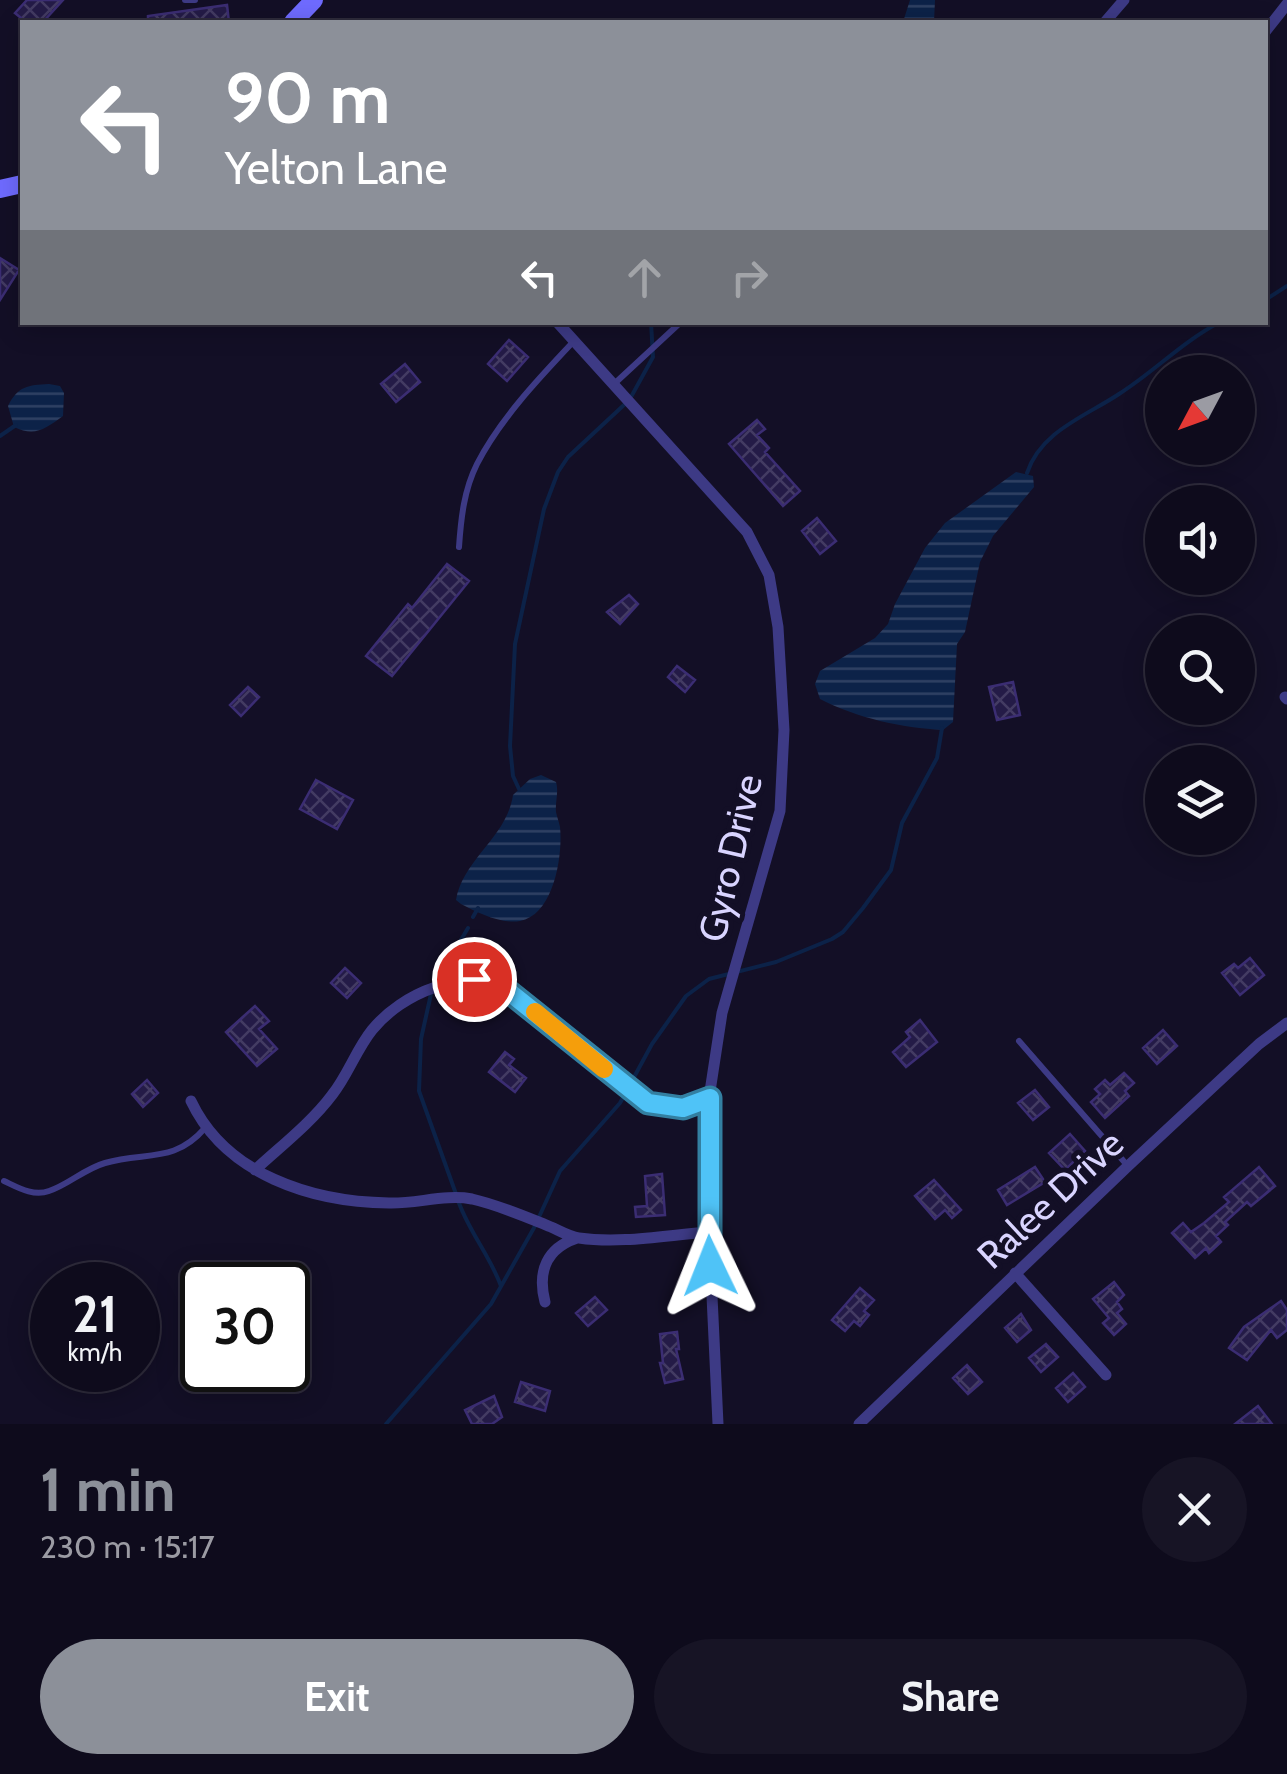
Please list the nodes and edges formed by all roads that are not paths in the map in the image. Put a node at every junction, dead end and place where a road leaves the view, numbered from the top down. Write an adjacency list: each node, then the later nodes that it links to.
1 (185, 0): 2 (lane)
2 (195, 0)
3 (314, 0): 6 (main road)
4 (1124, 0): 7 (street)
5 (1287, 4): 8 (street)
6 (295, 20)
7 (1107, 20)
8 (1268, 28)
9 (560, 325): 11 (street, Gyro Drive)
10 (677, 325): 12 (lane)
11 (574, 342): 12 (street, Gyro Drive); 13 (lane)
12 (614, 384): 16 (street, Gyro Drive)
13 (459, 547)
14 (1287, 1023): 19 (street, Ralee Drive)
15 (1019, 1041): 19 (lane)
16 (710, 1098): 20 (street); 22 (street, Gyro Drive)
17 (191, 1101): 18 (street)
18 (205, 1128): 20 (street); 21 (lane)
19 (1128, 1166): 24 (street, Ralee Drive)
20 (254, 1170): 23 (street)
21 (4, 1181)
22 (709, 1232): 23 (street); 27 (street, Gyro Drive)
23 (577, 1238): 25 (street)
24 (1015, 1273): 26 (street); 28 (street, Ralee Drive)
25 (546, 1302)
26 (1106, 1375)
27 (718, 1424)
28 (859, 1424)

